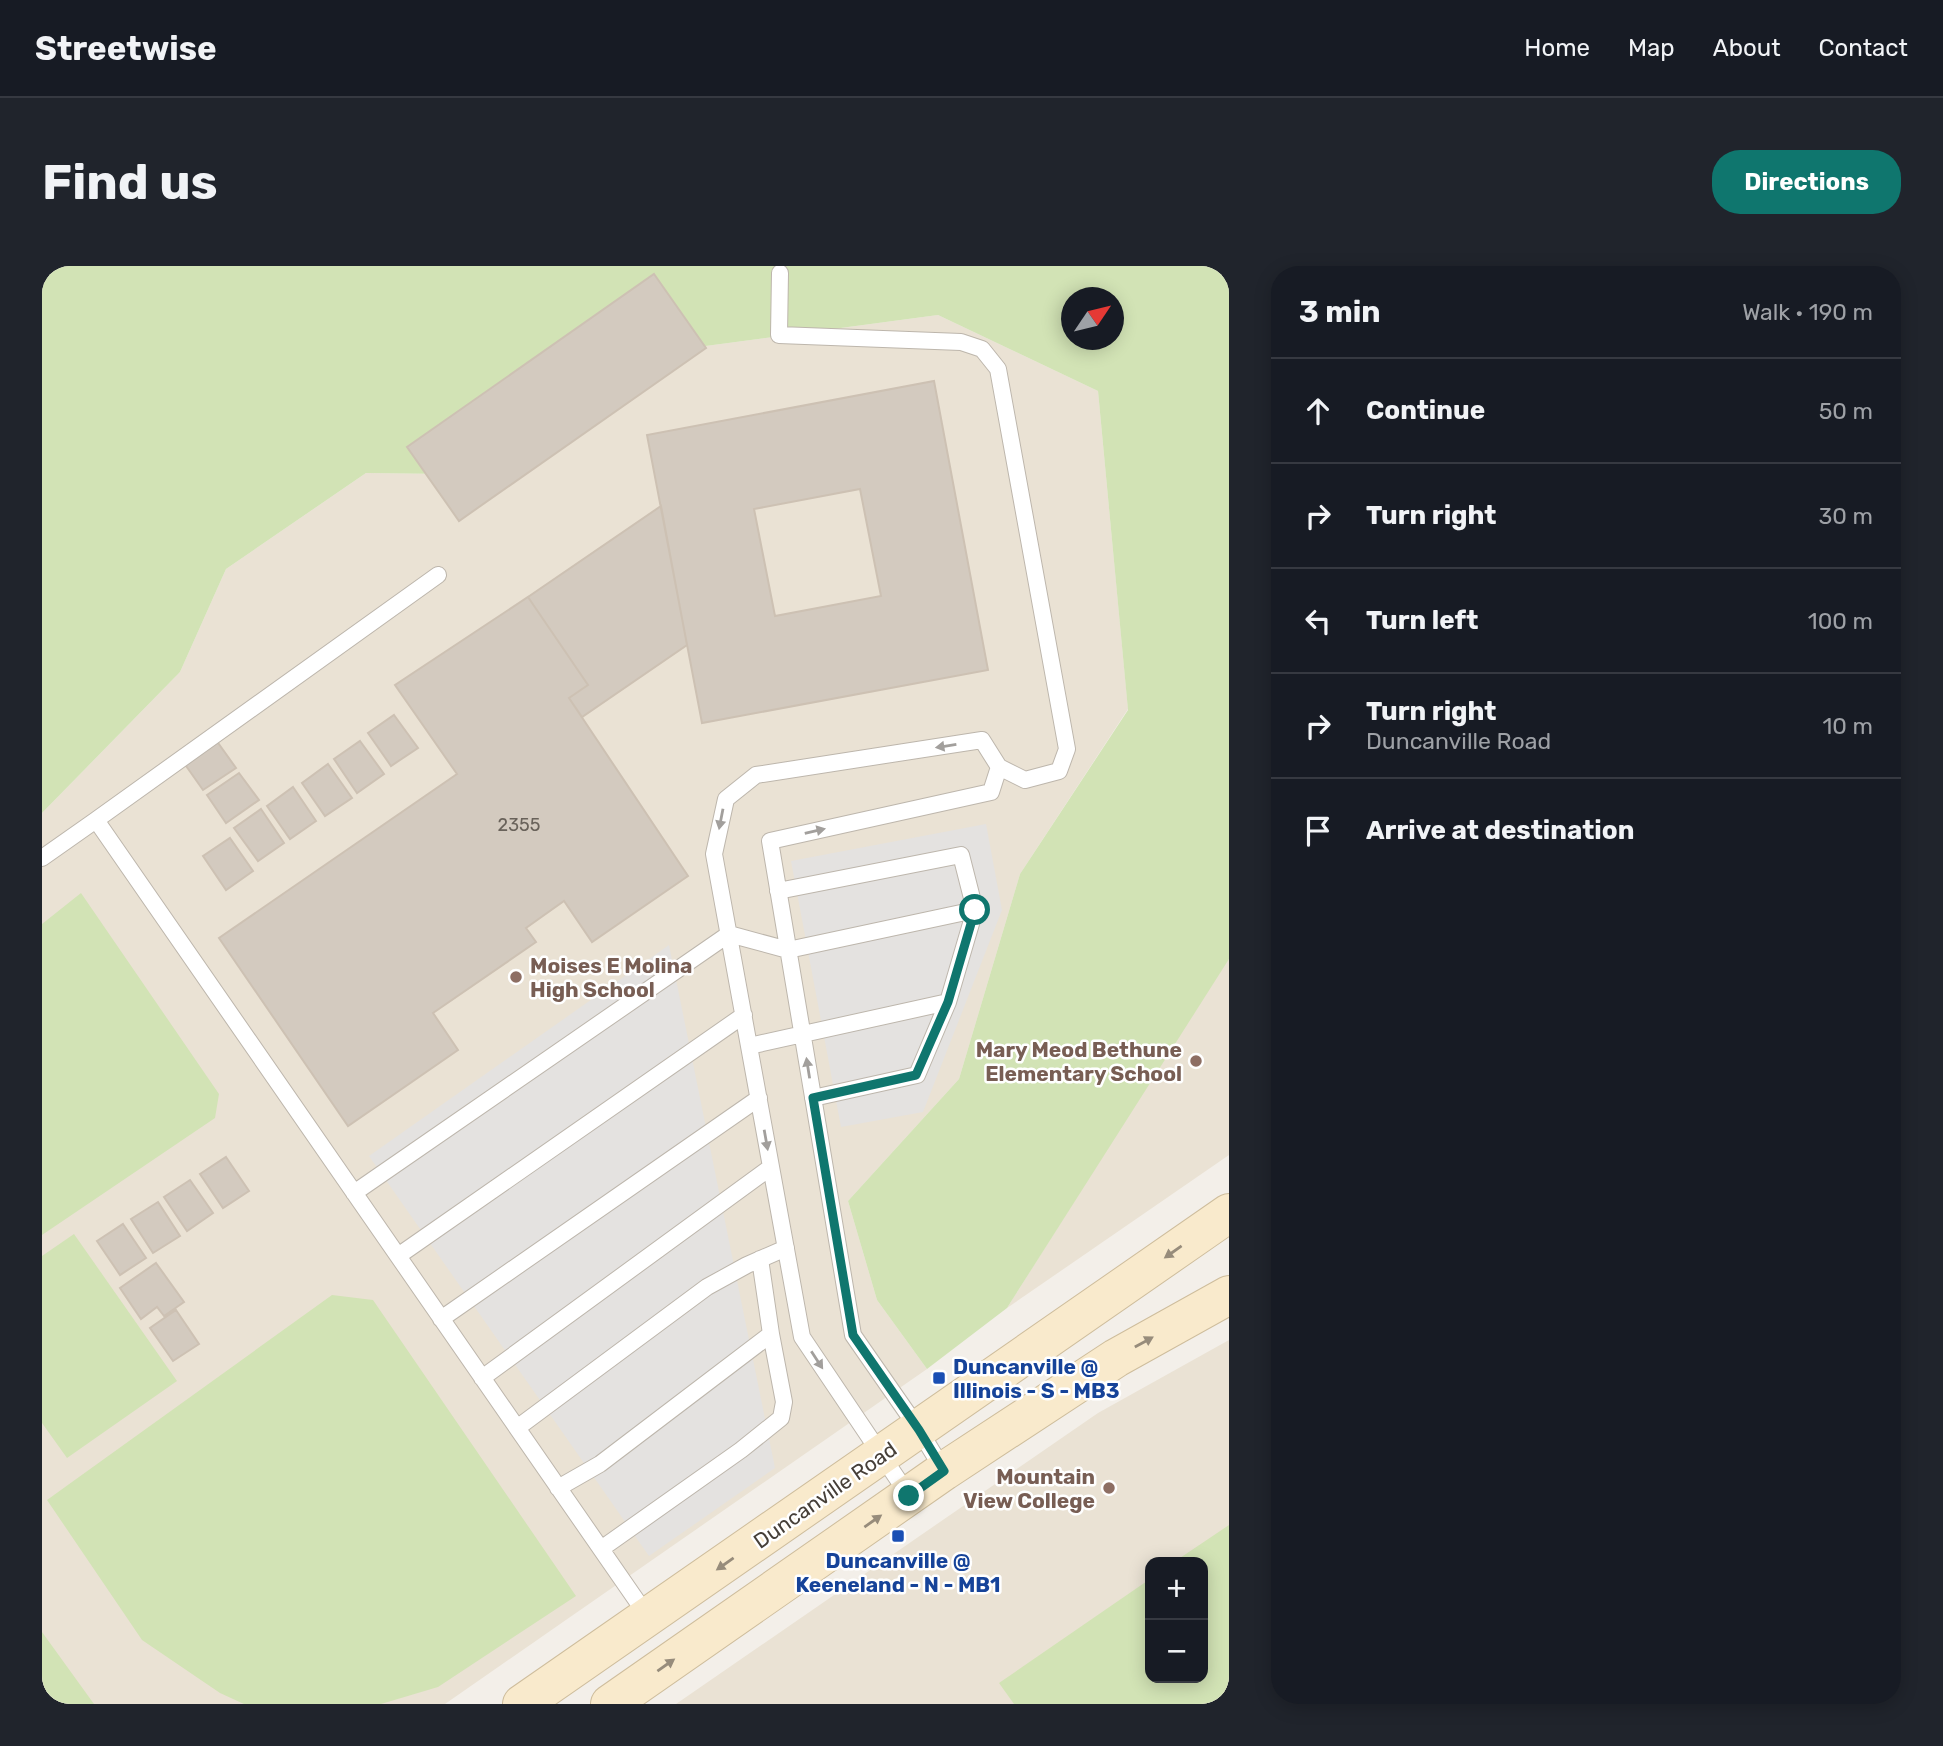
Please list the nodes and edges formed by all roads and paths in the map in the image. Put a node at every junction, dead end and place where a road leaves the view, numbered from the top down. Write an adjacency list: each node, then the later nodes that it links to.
1 (780, 273): 3 (lane)
2 (438, 575): 4 (lane)
3 (999, 767): 6 (lane, one-way to 3); 8 (lane, one-way to 8)
4 (96, 820): 5 (lane); 17 (lane)
5 (42, 858)
6 (778, 891): 7 (lane); 9 (lane)
7 (975, 910): 9 (lane); 10 (lane)
8 (729, 934): 9 (lane); 11 (lane); 17 (lane)
9 (788, 950): 12 (lane)
10 (948, 1002): 12 (lane); 15 (lane)
11 (744, 1015): 13 (lane); 20 (lane)
12 (802, 1036): 13 (lane); 15 (lane, one-way to 12)
13 (749, 1046): 14 (lane)
14 (759, 1098): 16 (lane, one-way to 16); 23 (lane)
15 (813, 1098): 27 (lane)
16 (771, 1167): 19 (lane); 25 (lane)
17 (354, 1193): 20 (lane)
18 (1229, 1213): 27 (main road, Duncanville Road, one-way to 27)
19 (786, 1248): 21 (lane); 28 (lane, one-way to 28)
20 (398, 1256): 23 (lane)
21 (760, 1259): 24 (lane); 26 (lane)
22 (1229, 1295): 29 (main road, one-way to 22)
23 (441, 1319): 25 (lane)
24 (771, 1334): 30 (lane); 32 (lane)
25 (482, 1378): 26 (lane)
26 (517, 1428): 30 (lane)
27 (919, 1430): 28 (main road, Duncanville Road); 29 (lane)
28 (881, 1456): 31 (lane); 33 (main road, Duncanville Road, one-way to 33)
29 (944, 1471): 31 (main road)
30 (558, 1488): 32 (lane)
31 (909, 1496): 35 (main road, one-way to 31)
32 (601, 1549): 33 (lane)
33 (648, 1617): 34 (main road, Duncanville Road)
34 (522, 1704)
35 (610, 1704)

